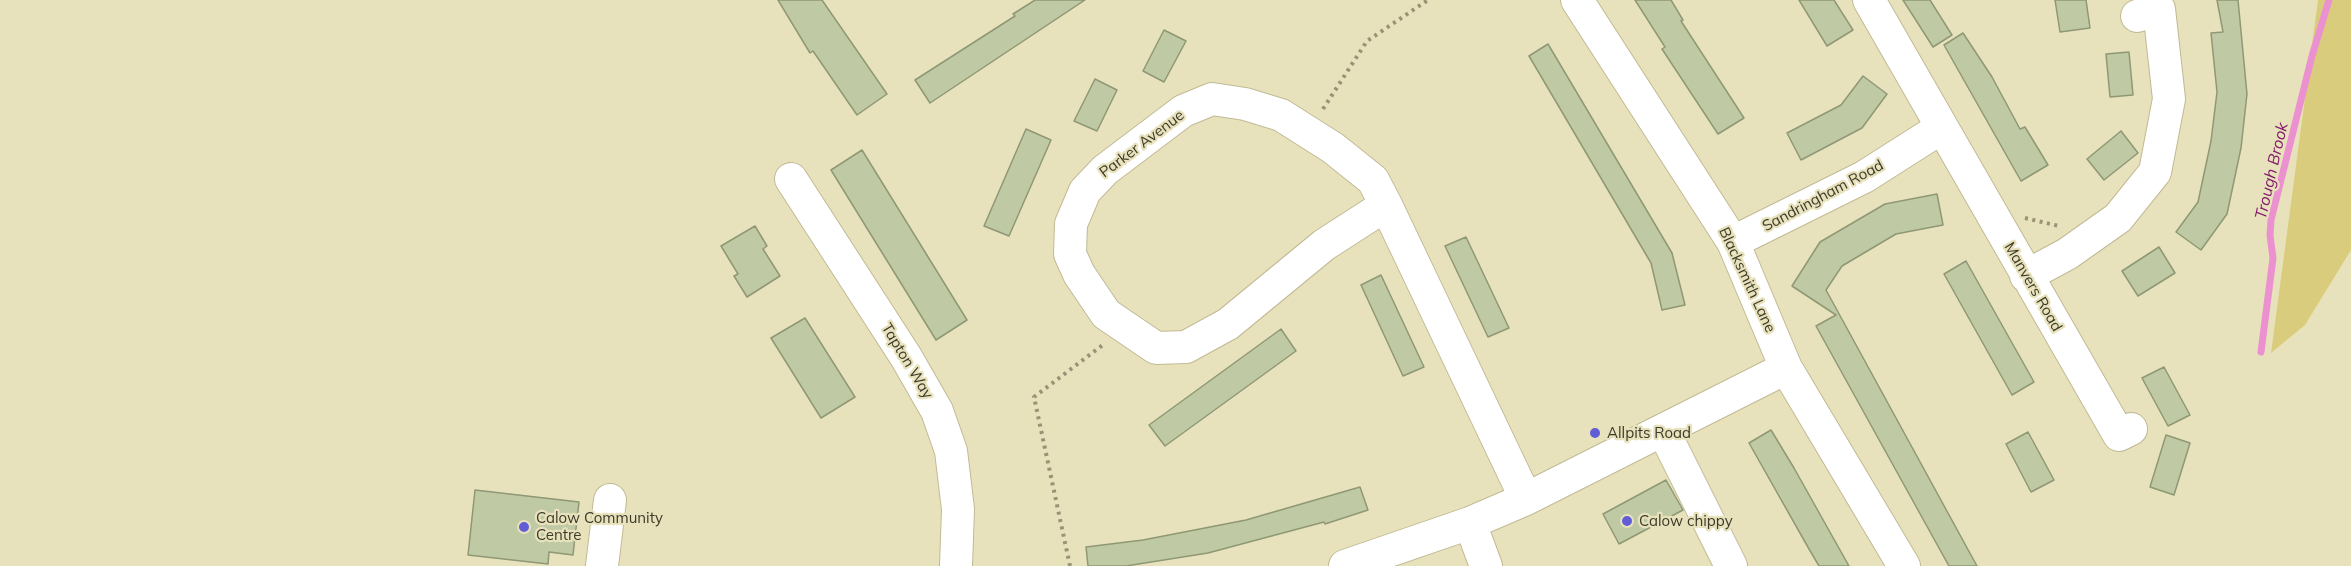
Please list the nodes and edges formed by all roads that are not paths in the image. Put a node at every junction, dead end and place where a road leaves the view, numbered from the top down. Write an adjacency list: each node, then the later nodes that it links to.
1 (1577, 0): 7 (street, Blacksmith Lane)
2 (1869, 0): 4 (street, Manvers Road)
3 (2159, 8): 8 (street)
4 (1941, 128): 7 (street, Sandringham Road); 8 (street, Manvers Road)
5 (791, 179): 16 (street, Tapton Way)
6 (1386, 205): 6 (street, Parker Avenue); 12 (street, Parker Avenue)
7 (1733, 242): 9 (street, Blacksmith Lane)
8 (2026, 276): 11 (street, Manvers Road)
9 (1786, 368): 10 (street); 20 (street, Blacksmith Lane)
10 (1663, 430): 12 (street); 19 (street)
11 (2119, 436)
12 (1526, 499): 14 (street)
13 (610, 500): 15 (street)
14 (1470, 523): 17 (street); 18 (street)
15 (602, 566)
16 (956, 566)
17 (1346, 566)
18 (1486, 566)
19 (1731, 566)
20 (1904, 566)

